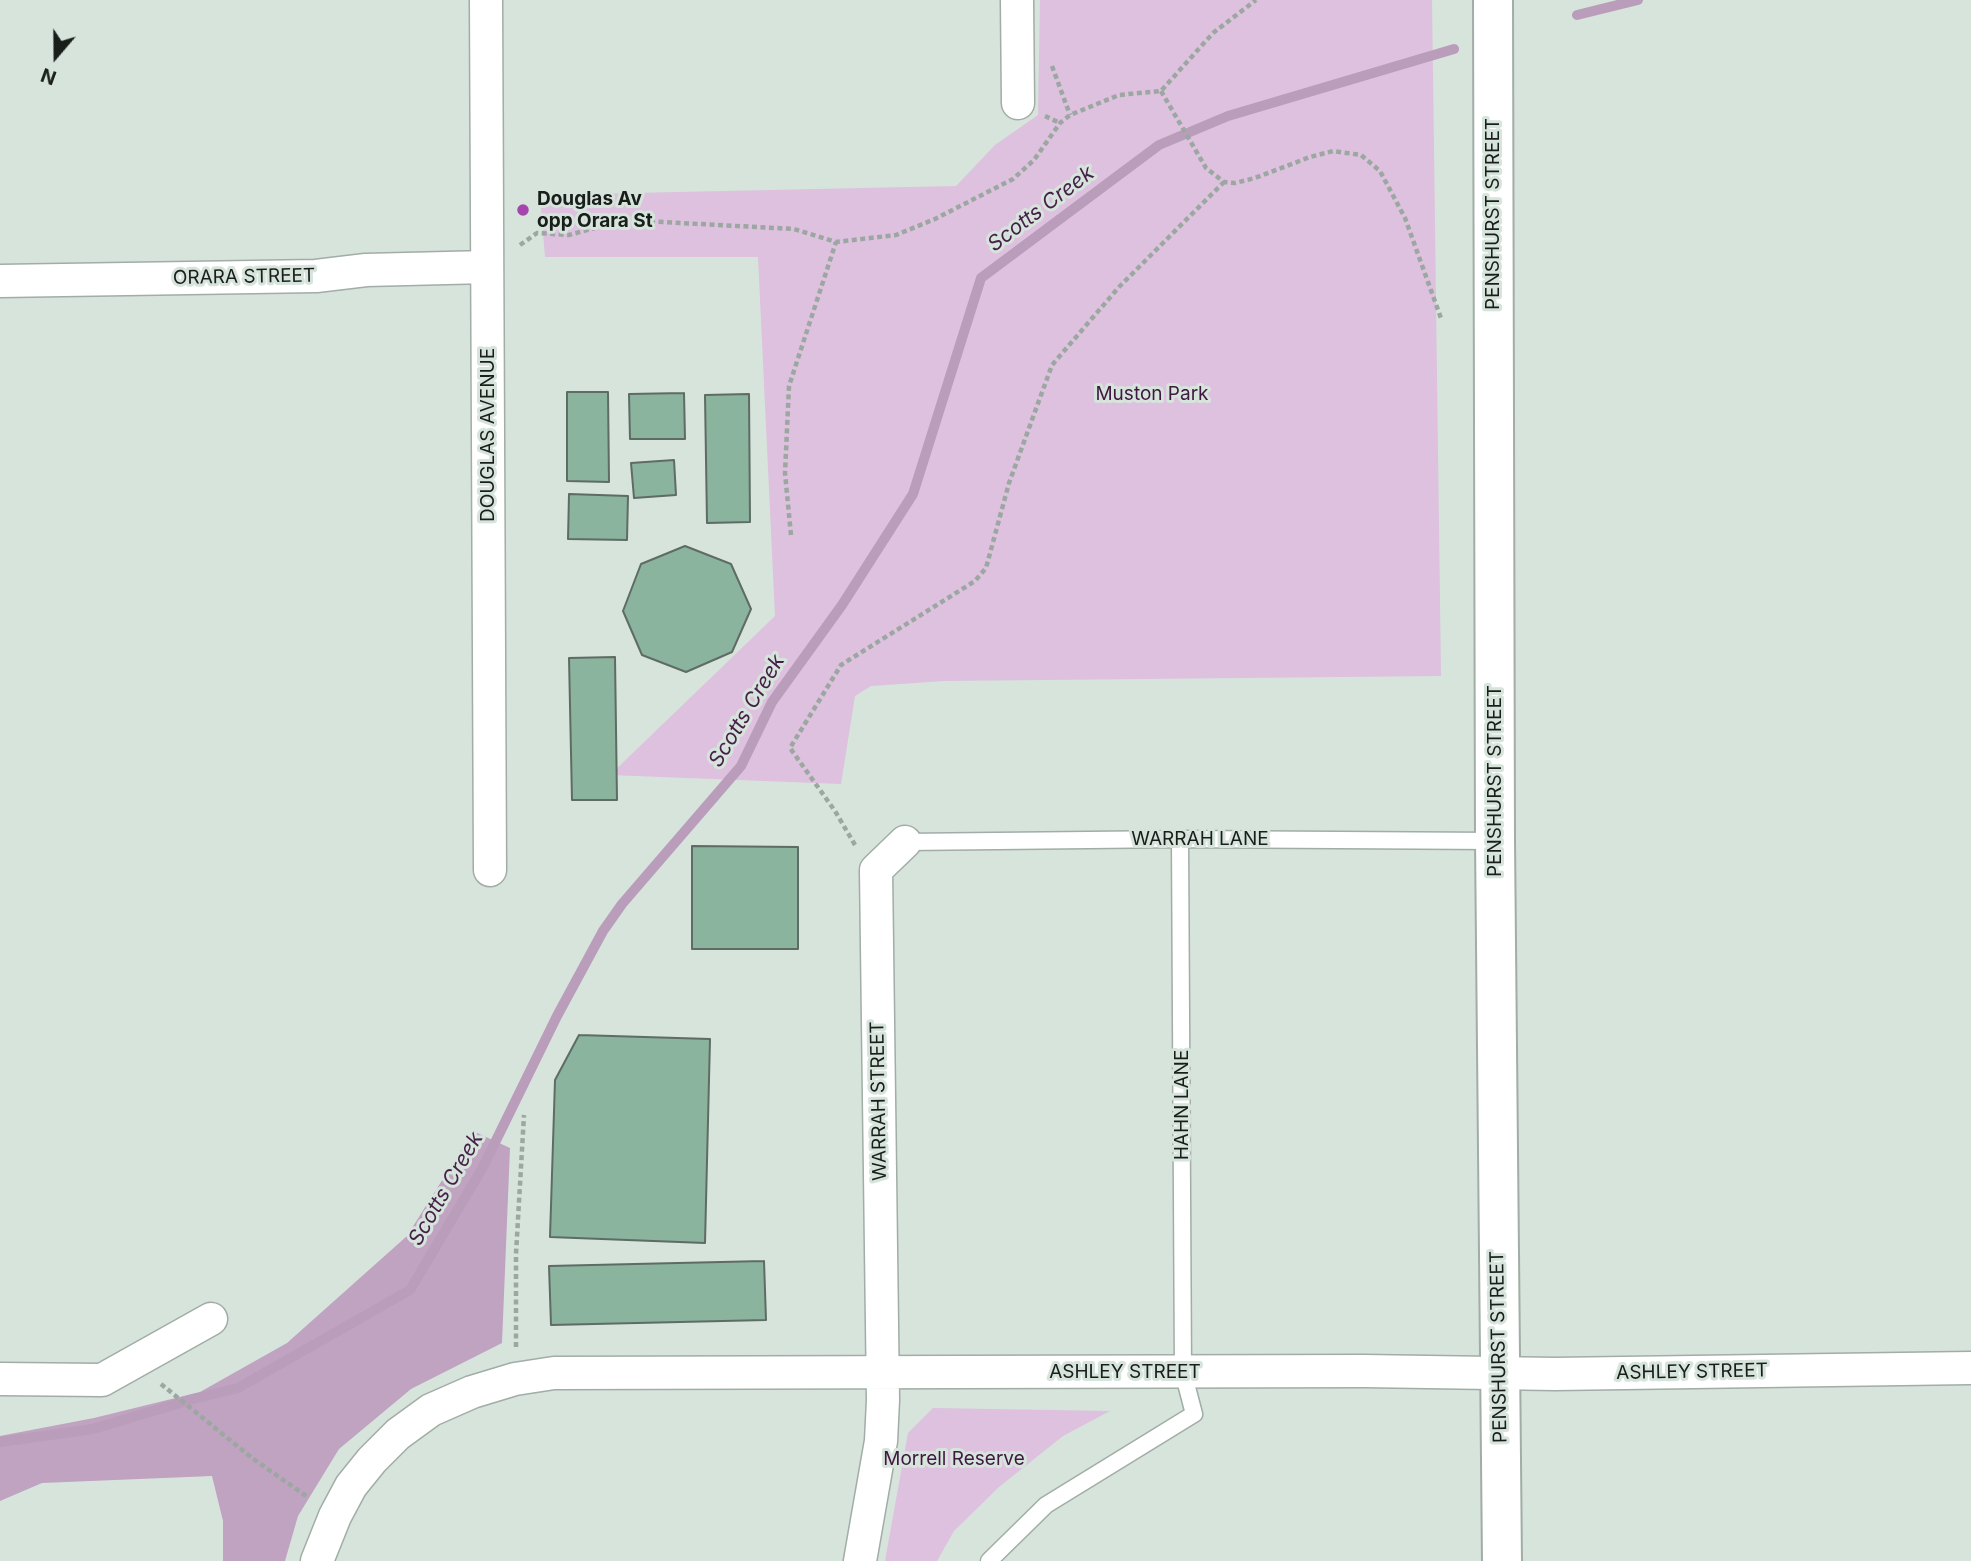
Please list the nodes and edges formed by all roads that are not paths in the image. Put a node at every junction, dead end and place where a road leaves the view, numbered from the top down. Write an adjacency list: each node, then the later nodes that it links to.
1 (486, 0): 5 (street, DOUGLAS AVENUE)
2 (1017, 0): 4 (street)
3 (1493, 0): 8 (main road, PENSHURST STREET)
4 (1018, 103)
5 (487, 267): 6 (street, ORARA STREET); 10 (street, DOUGLAS AVENUE)
6 (0, 281)
7 (1180, 839): 8 (lane, WARRAH LANE); 9 (lane, WARRAH LANE); 14 (lane, HAHN LANE)
8 (1495, 841): 15 (main road, PENSHURST STREET)
9 (905, 842): 13 (street, WARRAH STREET)
10 (490, 870)
11 (211, 1319): 16 (street)
12 (1971, 1368): 15 (street, ASHLEY STREET)
13 (882, 1372): 14 (street, ASHLEY STREET); 17 (street, ASHLEY STREET); 18 (street, WARRAH STREET)
14 (1183, 1372): 15 (street, ASHLEY STREET); 19 (lane, HAHN LANE)
15 (1500, 1373): 20 (main road, PENSHURST STREET)
16 (0, 1379)
17 (317, 1561)
18 (860, 1561)
19 (989, 1561)
20 (1502, 1561)

